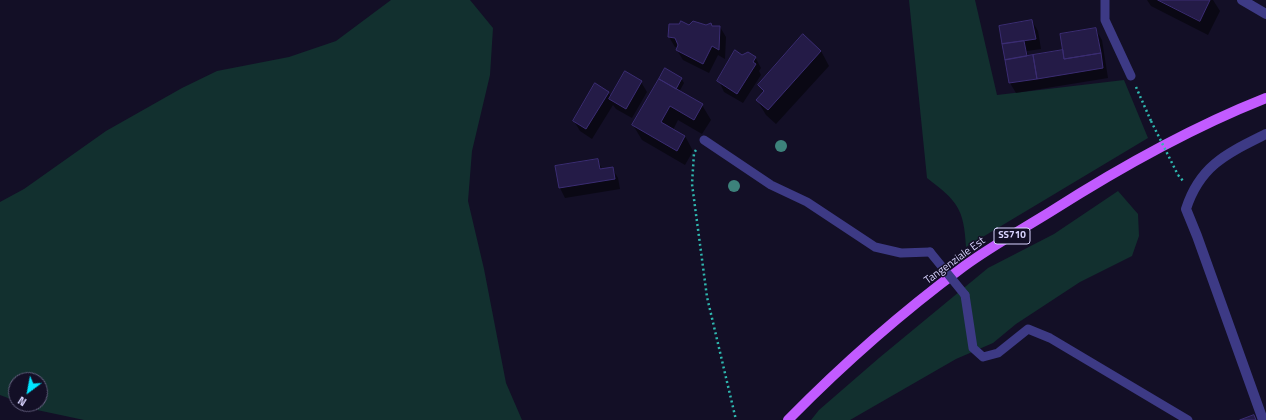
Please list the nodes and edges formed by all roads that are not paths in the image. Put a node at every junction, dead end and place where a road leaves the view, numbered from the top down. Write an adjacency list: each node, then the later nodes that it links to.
1 (1104, 0): 4 (lane)
2 (1242, 0): 3 (street)
3 (1266, 14)
4 (1131, 76)
5 (1266, 98): 8 (main road, Tangenziale Est / SS710)
6 (1266, 134): 10 (street)
7 (704, 140): 9 (lane, bridge)
8 (788, 420)
9 (1188, 420)
10 (1263, 420)

